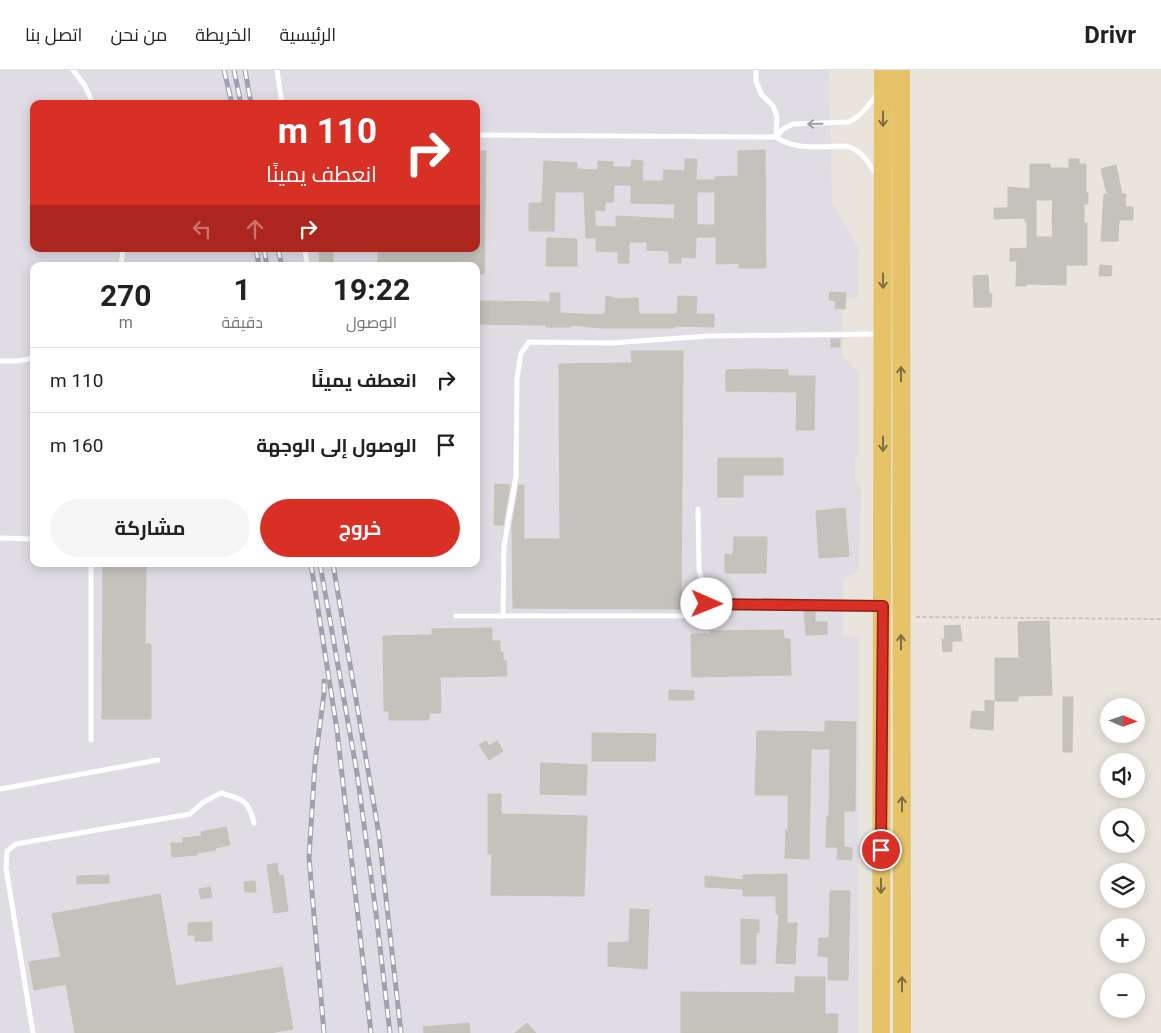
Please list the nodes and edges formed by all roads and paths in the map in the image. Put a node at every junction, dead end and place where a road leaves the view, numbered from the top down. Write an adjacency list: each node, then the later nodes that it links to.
1 (73, 70): 6 (lane)
2 (277, 70): 7 (lane)
3 (756, 70): 9 (lane)
4 (901, 70): 22 (highway, one-way to 4)
5 (882, 76): 9 (lane, one-way to 9); 10 (highway, one-way to 10)
6 (90, 100)
7 (281, 100)
8 (480, 135): 9 (lane)
9 (776, 136): 10 (lane)
10 (884, 184): 11 (highway, one-way to 11)
11 (883, 334): 19 (highway, one-way to 19); 21 (lane)
12 (30, 359): 13 (lane)
13 (0, 361)
14 (698, 509): 18 (lane)
15 (0, 538): 16 (lane)
16 (30, 539)
17 (91, 567): 24 (lane)
18 (707, 604): 19 (lane); 21 (lane)
19 (883, 606): 29 (highway, one-way to 29)
20 (456, 616): 21 (lane)
21 (503, 616)
22 (901, 617): 23 (path); 30 (highway, one-way to 22)
23 (1161, 619)
24 (91, 740)
25 (158, 760): 26 (lane)
26 (0, 789)
27 (254, 823): 28 (lane)
28 (33, 1033)
29 (881, 1033)
30 (902, 1033)

